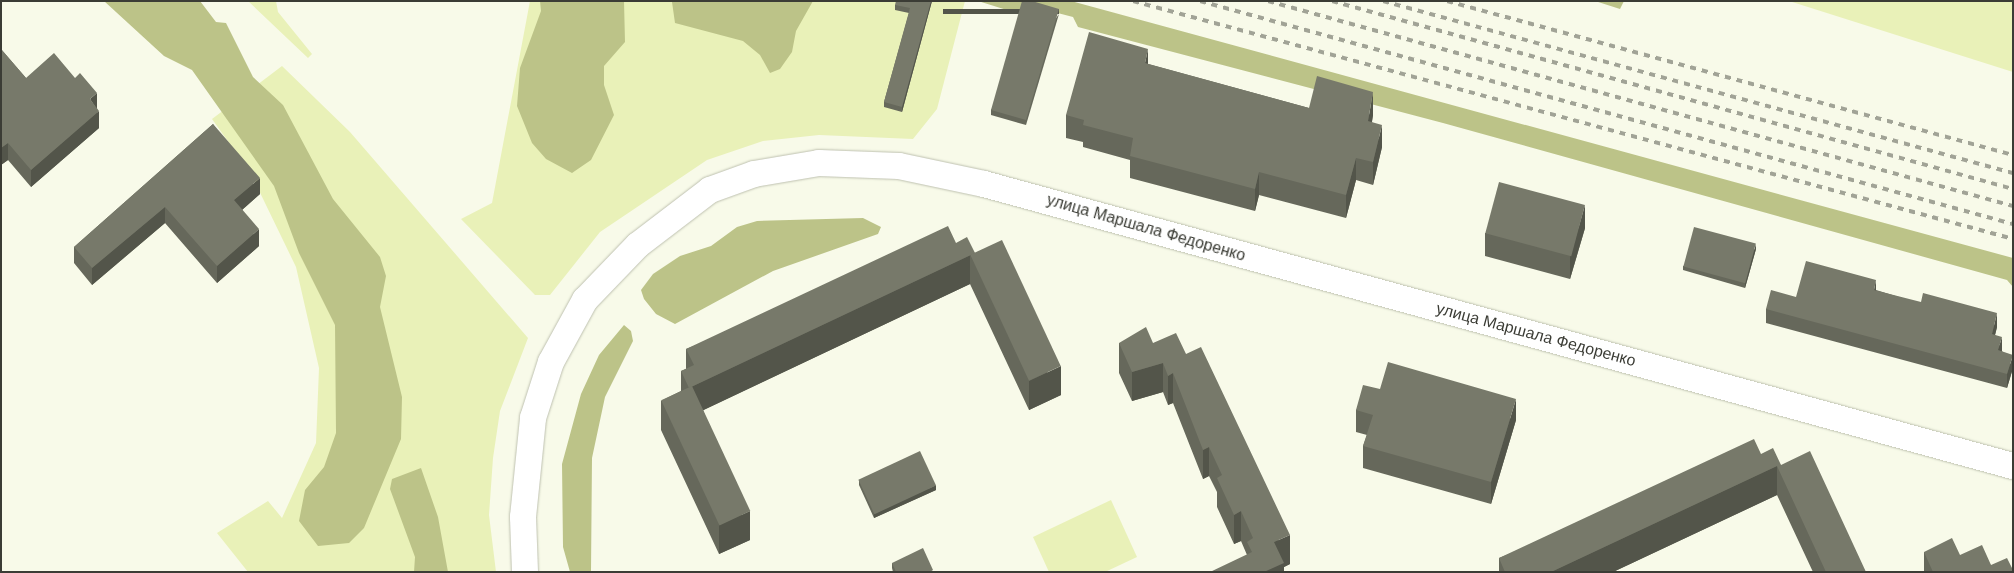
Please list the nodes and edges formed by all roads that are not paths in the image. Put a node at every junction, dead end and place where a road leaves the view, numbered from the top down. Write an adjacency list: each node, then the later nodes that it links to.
1 (2013, 466): 2 (street, улица Маршала Федоренко)
2 (525, 572)

